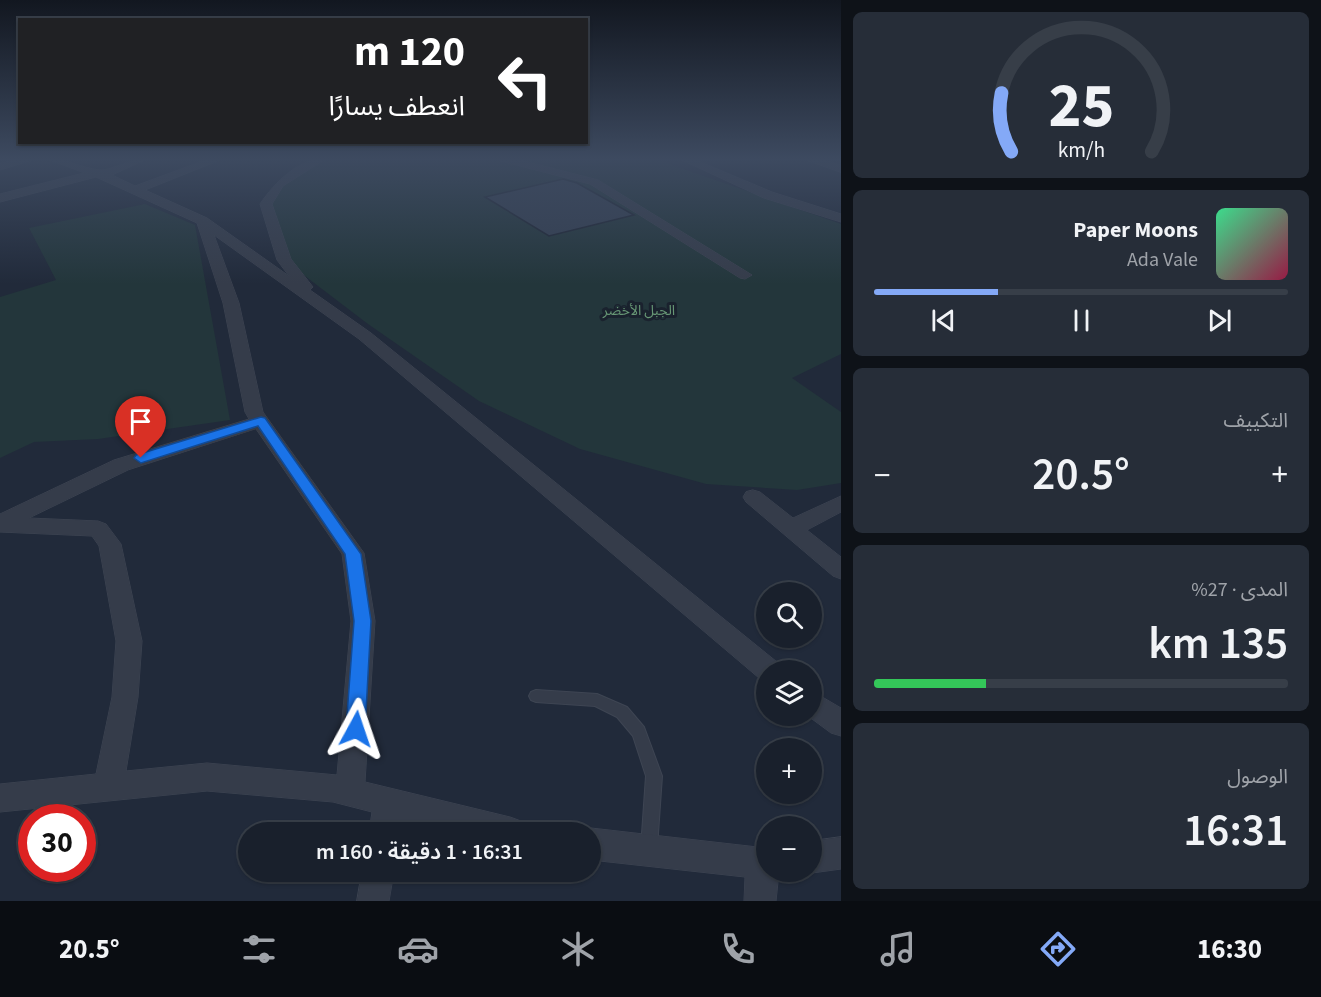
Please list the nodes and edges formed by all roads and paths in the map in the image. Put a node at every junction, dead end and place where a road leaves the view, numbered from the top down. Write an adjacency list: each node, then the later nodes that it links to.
1 (157, 200): 6 (street)
2 (269, 200): 8 (street)
3 (623, 200): 7 (street)
4 (784, 200): 5 (street)
5 (841, 218)
6 (203, 221): 8 (street); 9 (street)
7 (745, 275)
8 (324, 307): 15 (street)
9 (261, 421): 12 (street); 20 (street)
10 (753, 497): 13 (street)
11 (841, 503): 13 (street)
12 (0, 523): 19 (street)
13 (790, 529): 14 (street)
14 (841, 570)
15 (756, 660)
16 (536, 696): 26 (lane)
17 (822, 710): 18 (street)
18 (841, 724)
19 (108, 788): 20 (street); 21 (street)
20 (350, 792): 22 (street)
21 (0, 798)
22 (388, 802): 23 (street); 24 (street)
23 (385, 822)
24 (469, 822)
25 (601, 845): 26 (street)
26 (649, 851): 29 (street)
27 (841, 853): 28 (street)
28 (822, 856)
29 (756, 863)
30 (376, 882): 32 (street)
31 (762, 882): 33 (street)
32 (373, 901)
33 (760, 901)

